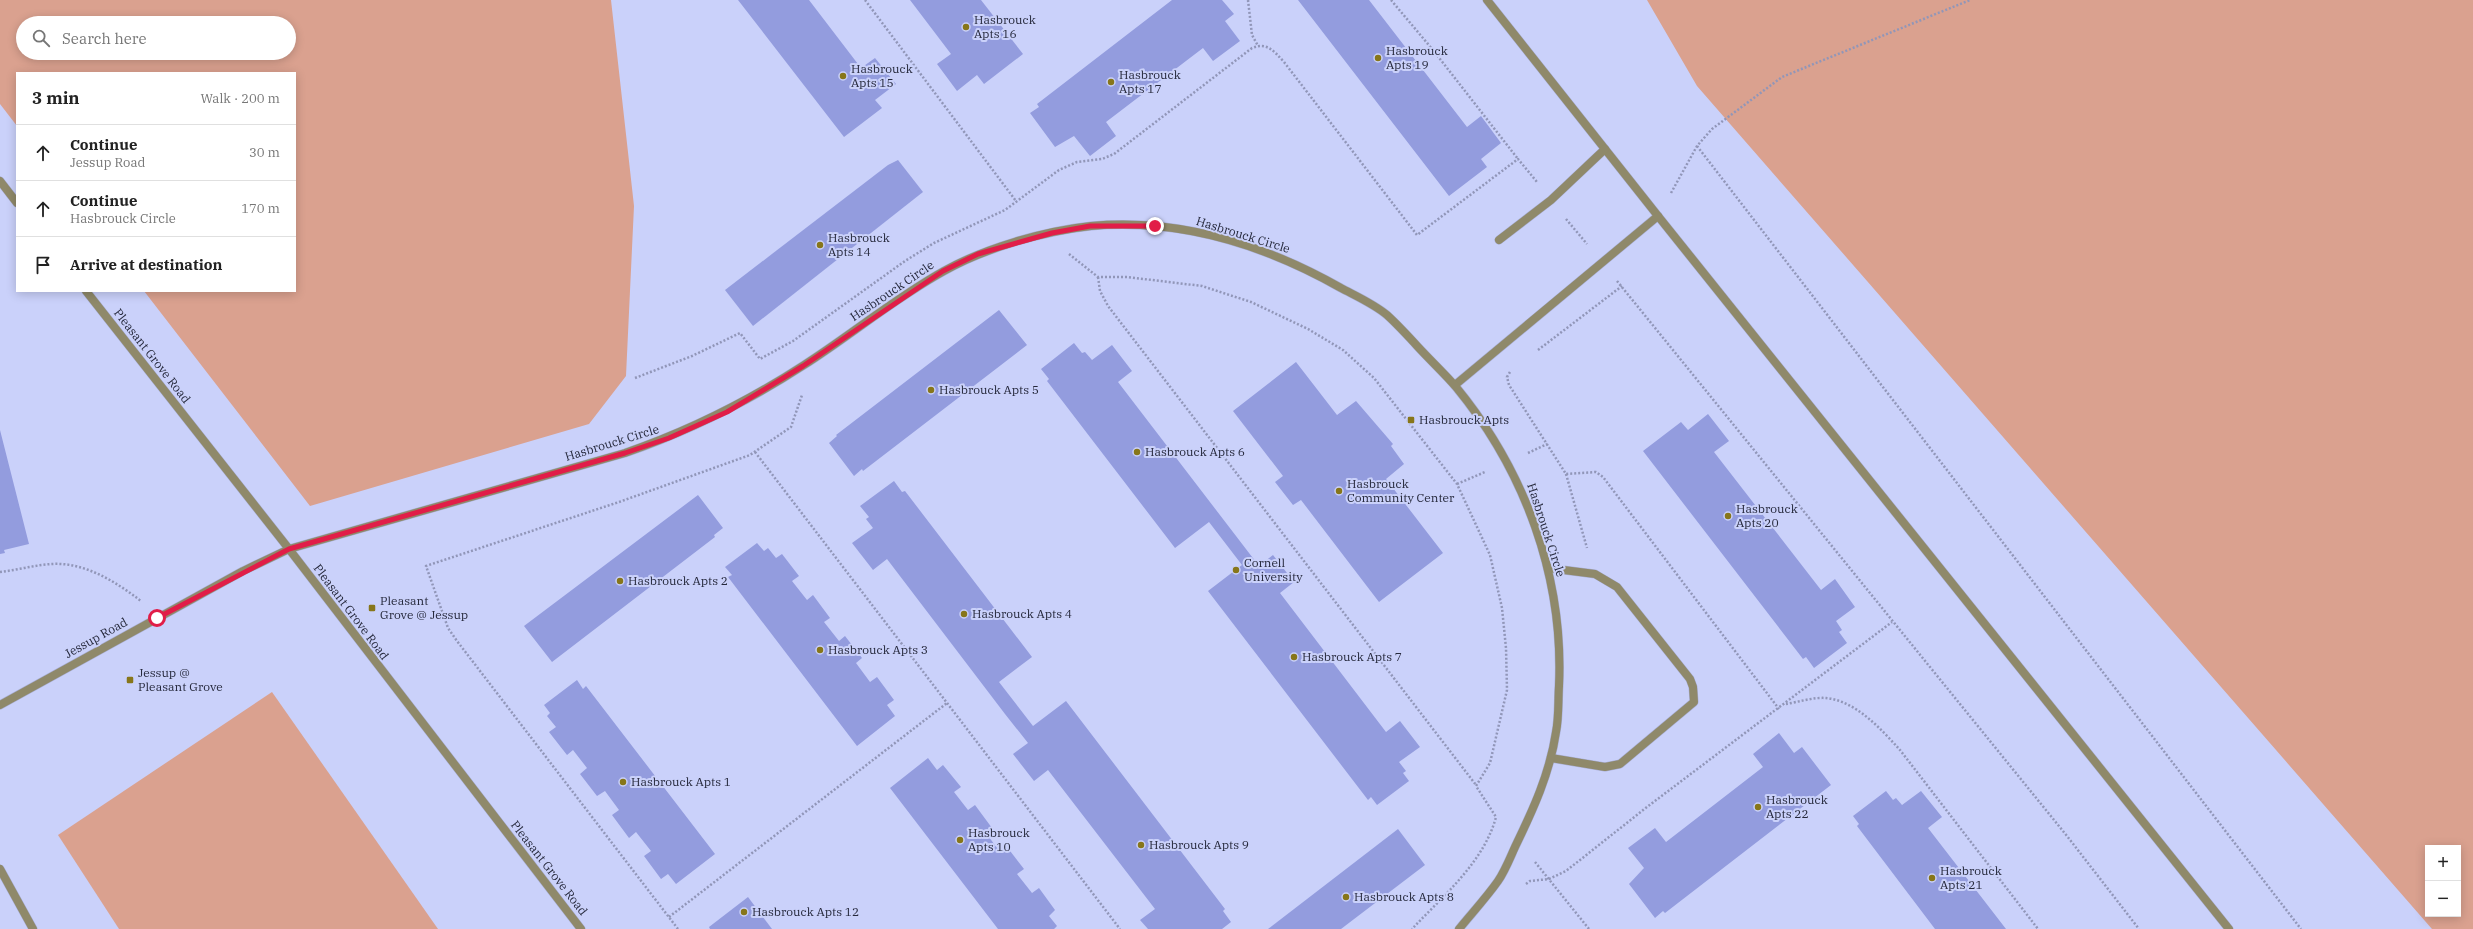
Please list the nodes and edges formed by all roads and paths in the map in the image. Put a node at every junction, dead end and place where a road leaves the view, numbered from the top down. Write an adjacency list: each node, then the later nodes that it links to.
1 (865, 0): 12 (path)
2 (1248, 0): 6 (path)
3 (1391, 0): 9 (path)
4 (1487, 0): 8 (street)
5 (1970, 0): 7 (path)
6 (1258, 46)
7 (1696, 146): 13 (path); 52 (path)
8 (1605, 149): 13 (street); 14 (street)
9 (1518, 159)
10 (0, 181): 11 (street)
11 (16, 202)
12 (1016, 202)
13 (1658, 216): 21 (street); 51 (street)
14 (1499, 240)
15 (1064, 254): 16 (path)
16 (1098, 277): 36 (path); 36 (path)
17 (1622, 286): 19 (path)
18 (87, 292): 25 (street, Pleasant Grove Road)
19 (1536, 351)
20 (1511, 370): 24 (path)
21 (1454, 385): 25 (street, Hasbrouck Circle); 26 (street, Hasbrouck Circle)
22 (804, 393): 23 (path)
23 (755, 452): 31 (path); 42 (path)
24 (1566, 474): 28 (path); 34 (path)
25 (289, 549): 29 (street, Jessup Road); 44 (street, Pleasant Grove Road)
26 (1548, 568): 28 (street); 35 (street, Hasbrouck Circle)
27 (0, 572): 29 (path)
28 (1595, 574): 35 (street)
29 (157, 618): 33 (street, Jessup Road)
30 (1892, 622): 32 (path)
31 (947, 703): 42 (path); 46 (path)
32 (1786, 704): 34 (path); 50 (path)
33 (0, 705)
34 (1779, 709): 40 (path)
35 (1551, 758): 38 (street, Hasbrouck Circle)
36 (1476, 786): 37 (path)
37 (1496, 817): 38 (path); 47 (path)
38 (1518, 842): 40 (path); 48 (street, Hasbrouck Circle)
39 (0, 869): 43 (street)
40 (1549, 879): 41 (path); 49 (path)
41 (1521, 887)
42 (670, 917): 45 (path)
43 (33, 929)
44 (581, 929)
45 (678, 929)
46 (1120, 929)
47 (1412, 929)
48 (1459, 929)
49 (1589, 929)
50 (2038, 929)
51 (2229, 929)
52 (2300, 929)

